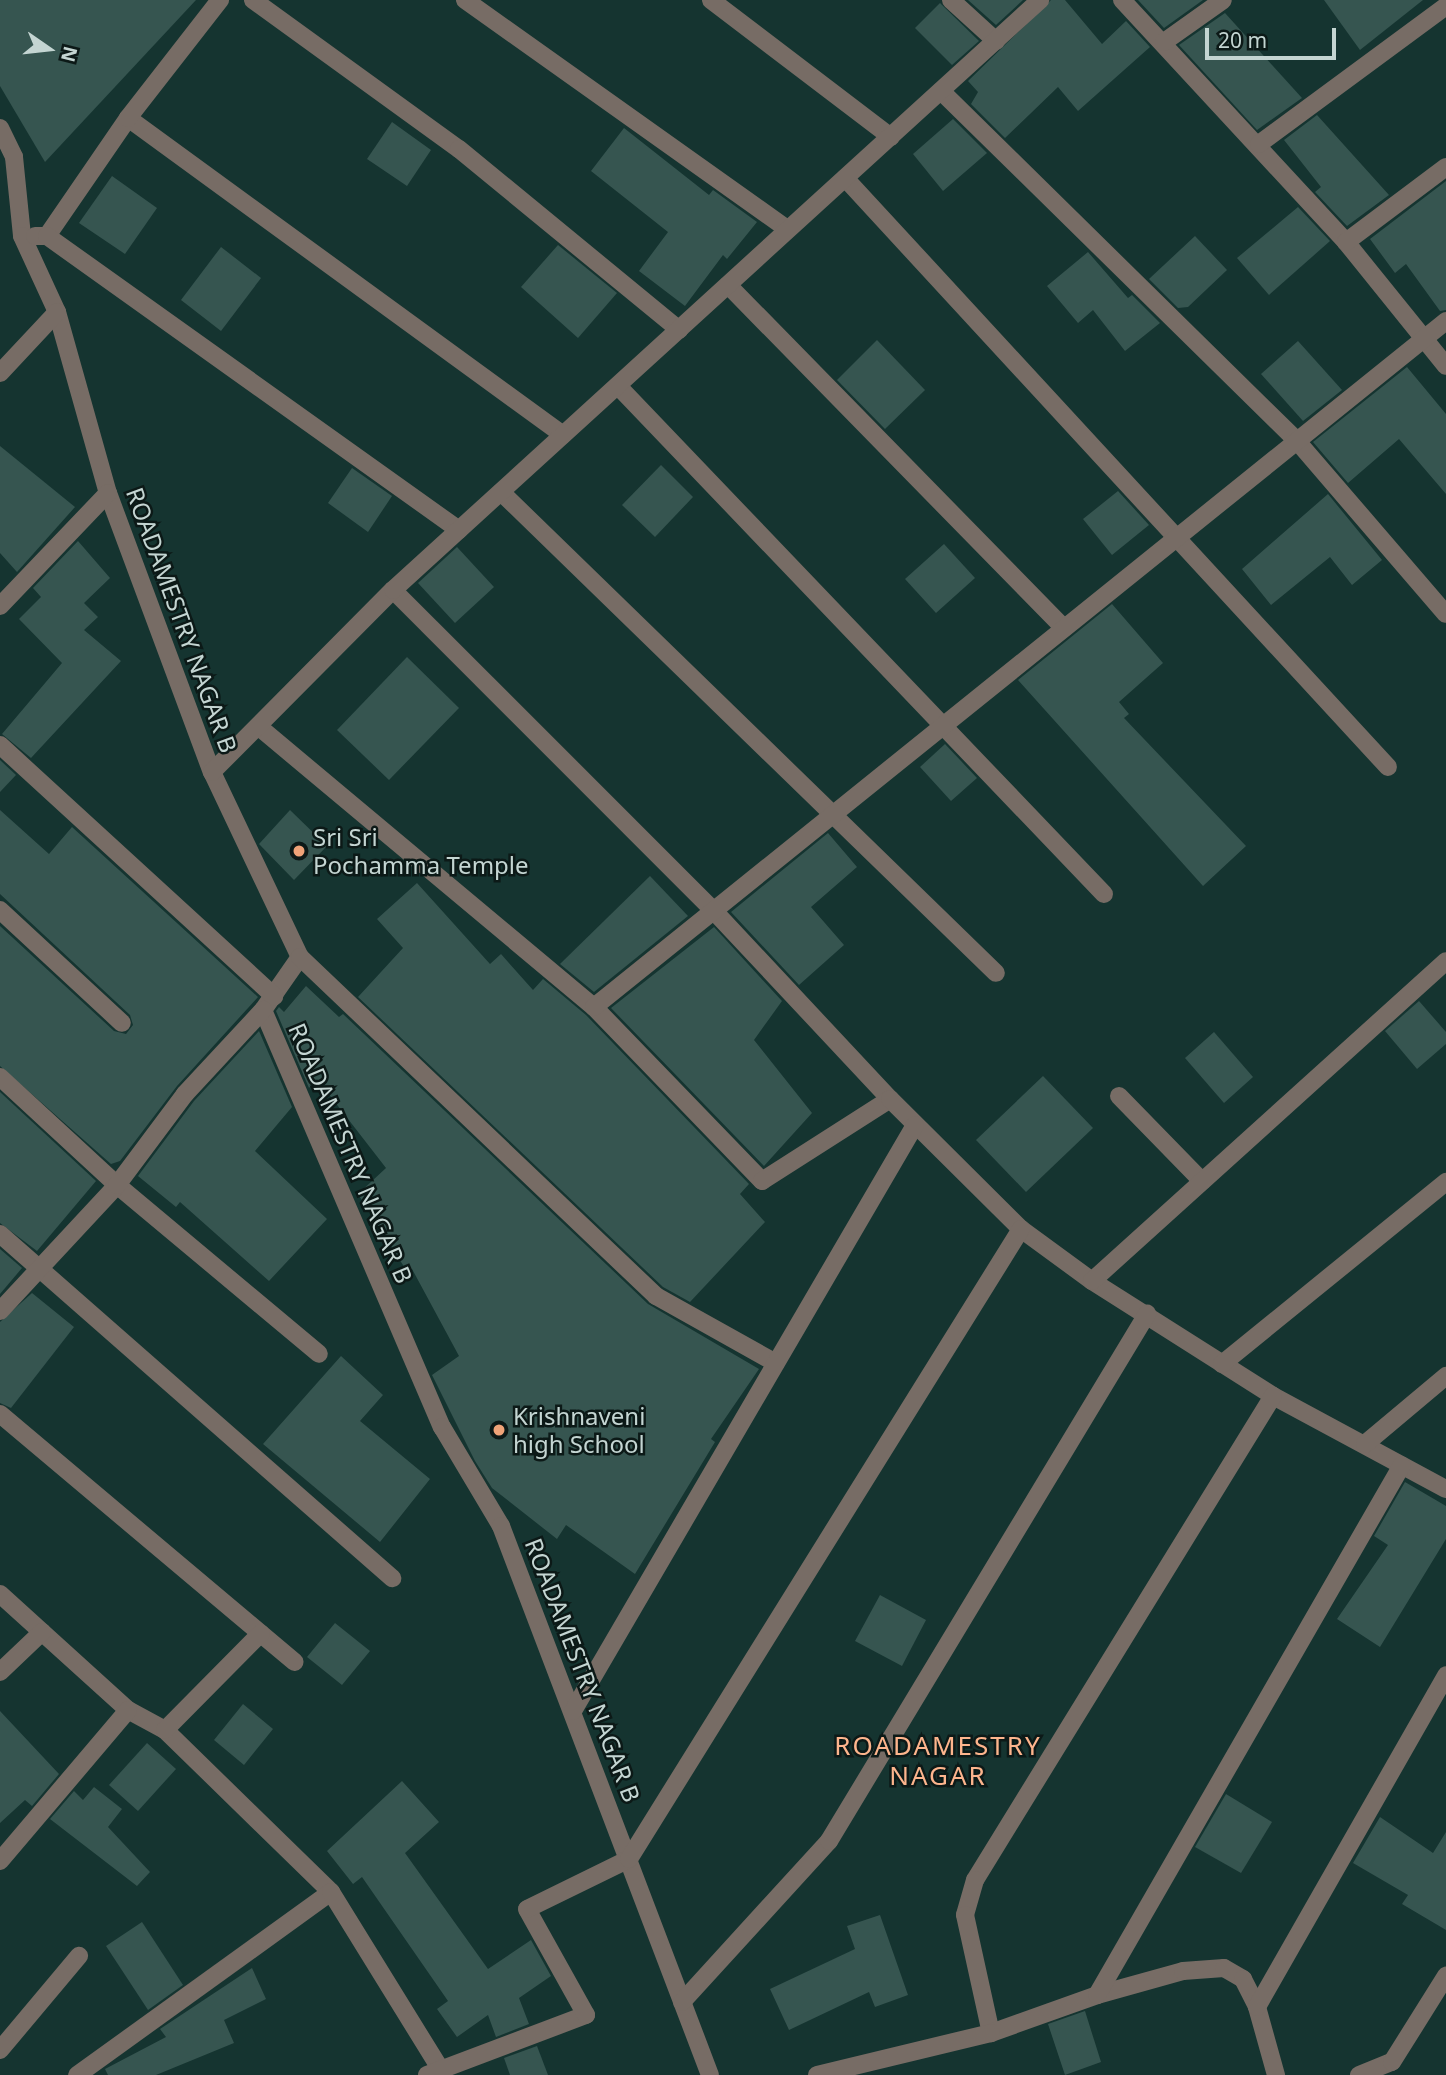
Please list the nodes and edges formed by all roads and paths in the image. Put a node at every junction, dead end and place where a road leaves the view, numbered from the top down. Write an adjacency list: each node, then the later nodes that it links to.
1 (220, 0): 13 (street)
2 (253, 0): 28 (street)
3 (465, 0): 21 (street)
4 (711, 0): 15 (street)
5 (951, 0): 10 (street)
6 (1040, 0): 10 (street)
7 (1122, 0): 11 (street)
8 (1223, 0): 11 (street)
9 (1446, 6): 16 (street)
10 (996, 41): 12 (street)
11 (1164, 42): 16 (street)
12 (941, 91): 15 (street); 34 (street)
13 (128, 118): 23 (street); 33 (street)
14 (0, 128): 17 (street, ROADAMESTRY NAGAR B)
15 (891, 137): 20 (street)
16 (1259, 145): 24 (street)
17 (14, 158): 19 (street); 22 (street, ROADAMESTRY NAGAR B)
18 (1446, 167): 24 (street)
19 (0, 173)
20 (845, 178): 21 (street); 38 (street)
21 (786, 228): 25 (street)
22 (22, 236): 23 (street); 26 (street, ROADAMESTRY NAGAR B)
23 (47, 236): 37 (street)
24 (1346, 242): 29 (street)
25 (728, 285): 28 (street); 42 (street)
26 (57, 312): 31 (street); 36 (street, ROADAMESTRY NAGAR B)
27 (1446, 320): 29 (street)
28 (679, 330): 32 (street)
29 (1422, 340): 30 (street); 34 (street)
30 (1446, 366)
31 (0, 373)
32 (618, 386): 33 (street); 43 (street)
33 (563, 435): 35 (street)
34 (1297, 441): 38 (street); 41 (street)
35 (501, 492): 37 (street); 48 (street)
36 (108, 493): 40 (street); 47 (street, ROADAMESTRY NAGAR B)
37 (459, 530): 39 (street)
38 (1177, 537): 42 (street); 46 (street)
39 (393, 590): 44 (street); 51 (street)
40 (0, 606)
41 (1446, 614)
42 (1064, 628): 43 (street)
43 (944, 725): 48 (street); 49 (street)
44 (259, 727): 47 (street); 56 (street)
45 (0, 745): 55 (street)
46 (1388, 767)
47 (212, 772): 52 (street, ROADAMESTRY NAGAR B)
48 (836, 812): 51 (street); 54 (street)
49 (1104, 894)
50 (0, 910): 57 (street)
51 (714, 911): 56 (street); 60 (street)
52 (300, 957): 55 (street, ROADAMESTRY NAGAR B); 72 (street)
53 (1446, 961): 62 (street)
54 (996, 973)
55 (269, 1003): 64 (street); 88 (street, ROADAMESTRY NAGAR B)
56 (594, 1007): 60 (street)
57 (122, 1023)
58 (0, 1077): 64 (street)
59 (1119, 1096): 62 (street)
60 (890, 1099): 61 (street)
61 (915, 1125): 65 (street); 72 (street)
62 (1202, 1181): 68 (street)
63 (1446, 1182): 73 (street)
64 (117, 1185): 67 (street); 71 (street)
65 (1021, 1229): 68 (street); 90 (street)
66 (0, 1234): 67 (street)
67 (37, 1267): 69 (street); 80 (street)
68 (1092, 1281): 70 (street)
69 (0, 1311)
70 (1147, 1314): 73 (street); 96 (street)
71 (318, 1354)
72 (776, 1363): 88 (street)
73 (1222, 1364): 75 (street)
74 (1446, 1376): 77 (street)
75 (1273, 1396): 77 (street); 98 (street)
76 (0, 1414): 83 (street)
77 (1365, 1444): 78 (street)
78 (1402, 1465): 79 (street); 95 (street)
79 (1446, 1489)
80 (392, 1578)
81 (0, 1594): 82 (street)
82 (42, 1632): 85 (street); 87 (street)
83 (261, 1633): 84 (street); 89 (street)
84 (294, 1662)
85 (0, 1672)
86 (1446, 1675): 97 (street)
87 (128, 1710): 89 (street); 91 (street)
88 (573, 1711): 90 (street, ROADAMESTRY NAGAR B)
89 (165, 1730): 92 (street)
90 (629, 1859): 96 (street, ROADAMESTRY NAGAR B); 100 (street)
91 (0, 1861)
92 (331, 1892): 100 (street); 101 (street)
93 (79, 1956): 99 (street)
94 (1446, 1976): 105 (street)
95 (1097, 1995): 97 (street); 98 (street)
96 (682, 2002): 102 (street, ROADAMESTRY NAGAR B)
97 (1257, 2007): 104 (street)
98 (990, 2032): 103 (street)
99 (0, 2050)
100 (434, 2073)
101 (77, 2075)
102 (710, 2075)
103 (817, 2075)
104 (1276, 2075)
105 (1359, 2075)

